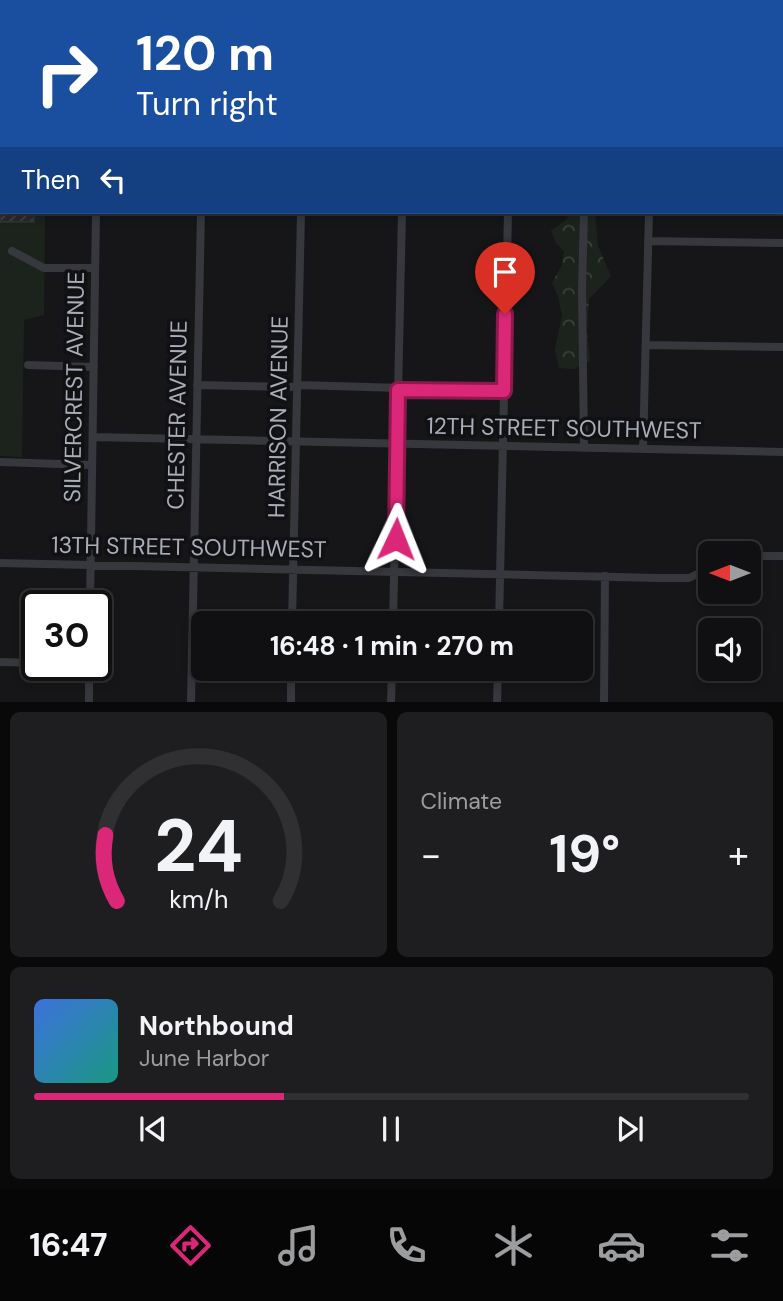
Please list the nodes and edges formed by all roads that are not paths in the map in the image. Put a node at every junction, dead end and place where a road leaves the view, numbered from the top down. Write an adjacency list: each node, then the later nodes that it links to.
1 (96, 214): 11 (street, SILVERCREST AVENUE)
2 (201, 214): 16 (street, CHESTER AVENUE)
3 (302, 214): 17 (street, HARRISON AVENUE)
4 (402, 214): 18 (street)
5 (508, 214): 19 (street)
6 (584, 214): 25 (street)
7 (649, 214): 8 (street)
8 (648, 241): 9 (street); 12 (street)
9 (783, 243)
10 (12, 251): 11 (street)
11 (95, 268): 15 (street, SILVERCREST AVENUE)
12 (646, 345): 13 (street); 26 (street)
13 (783, 347)
14 (28, 365): 15 (street)
15 (94, 367): 20 (street, SILVERCREST AVENUE)
16 (197, 385): 17 (street); 21 (street, CHESTER AVENUE)
17 (298, 386): 18 (street); 22 (street, HARRISON AVENUE)
18 (398, 390): 19 (street); 23 (street)
19 (504, 391): 24 (street)
20 (93, 437): 21 (street, 12TH STREET SOUTHWEST); 29 (street, SILVERCREST AVENUE)
21 (196, 439): 22 (street, 12TH STREET SOUTHWEST); 34 (street, CHESTER AVENUE)
22 (297, 441): 23 (street, 12TH STREET SOUTHWEST); 35 (street, HARRISON AVENUE)
23 (397, 444): 24 (street, 12TH STREET SOUTHWEST); 36 (street)
24 (503, 446): 25 (street, 12TH STREET SOUTHWEST); 38 (street)
25 (584, 448): 26 (street, 12TH STREET SOUTHWEST)
26 (643, 449): 27 (street, 12TH STREET SOUTHWEST)
27 (783, 452)
28 (0, 463): 29 (street)
29 (92, 465): 33 (street, SILVERCREST AVENUE)
30 (761, 556): 31 (street)
31 (783, 556)
32 (0, 562): 33 (street, 13TH STREET SOUTHWEST)
33 (91, 565): 34 (street, 13TH STREET SOUTHWEST); 40 (street, SILVERCREST AVENUE)
34 (194, 566): 35 (street, 13TH STREET SOUTHWEST); 51 (street, CHESTER AVENUE)
35 (294, 569): 36 (street, 13TH STREET SOUTHWEST); 41 (street, HARRISON AVENUE)
36 (394, 571): 38 (street, 13TH STREET SOUTHWEST); 42 (street)
37 (698, 573): 39 (street, 13TH STREET SOUTHWEST)
38 (500, 574): 39 (street, 13TH STREET SOUTHWEST); 43 (street)
39 (605, 576): 55 (street)
40 (90, 590)
41 (292, 611)
42 (393, 611)
43 (499, 611)
44 (0, 662): 45 (street)
45 (21, 663)
46 (89, 681): 50 (street)
47 (291, 681): 52 (street)
48 (392, 681): 53 (street)
49 (498, 681): 54 (street)
50 (89, 702)
51 (191, 702)
52 (291, 702)
53 (391, 702)
54 (497, 702)
55 (604, 702)

